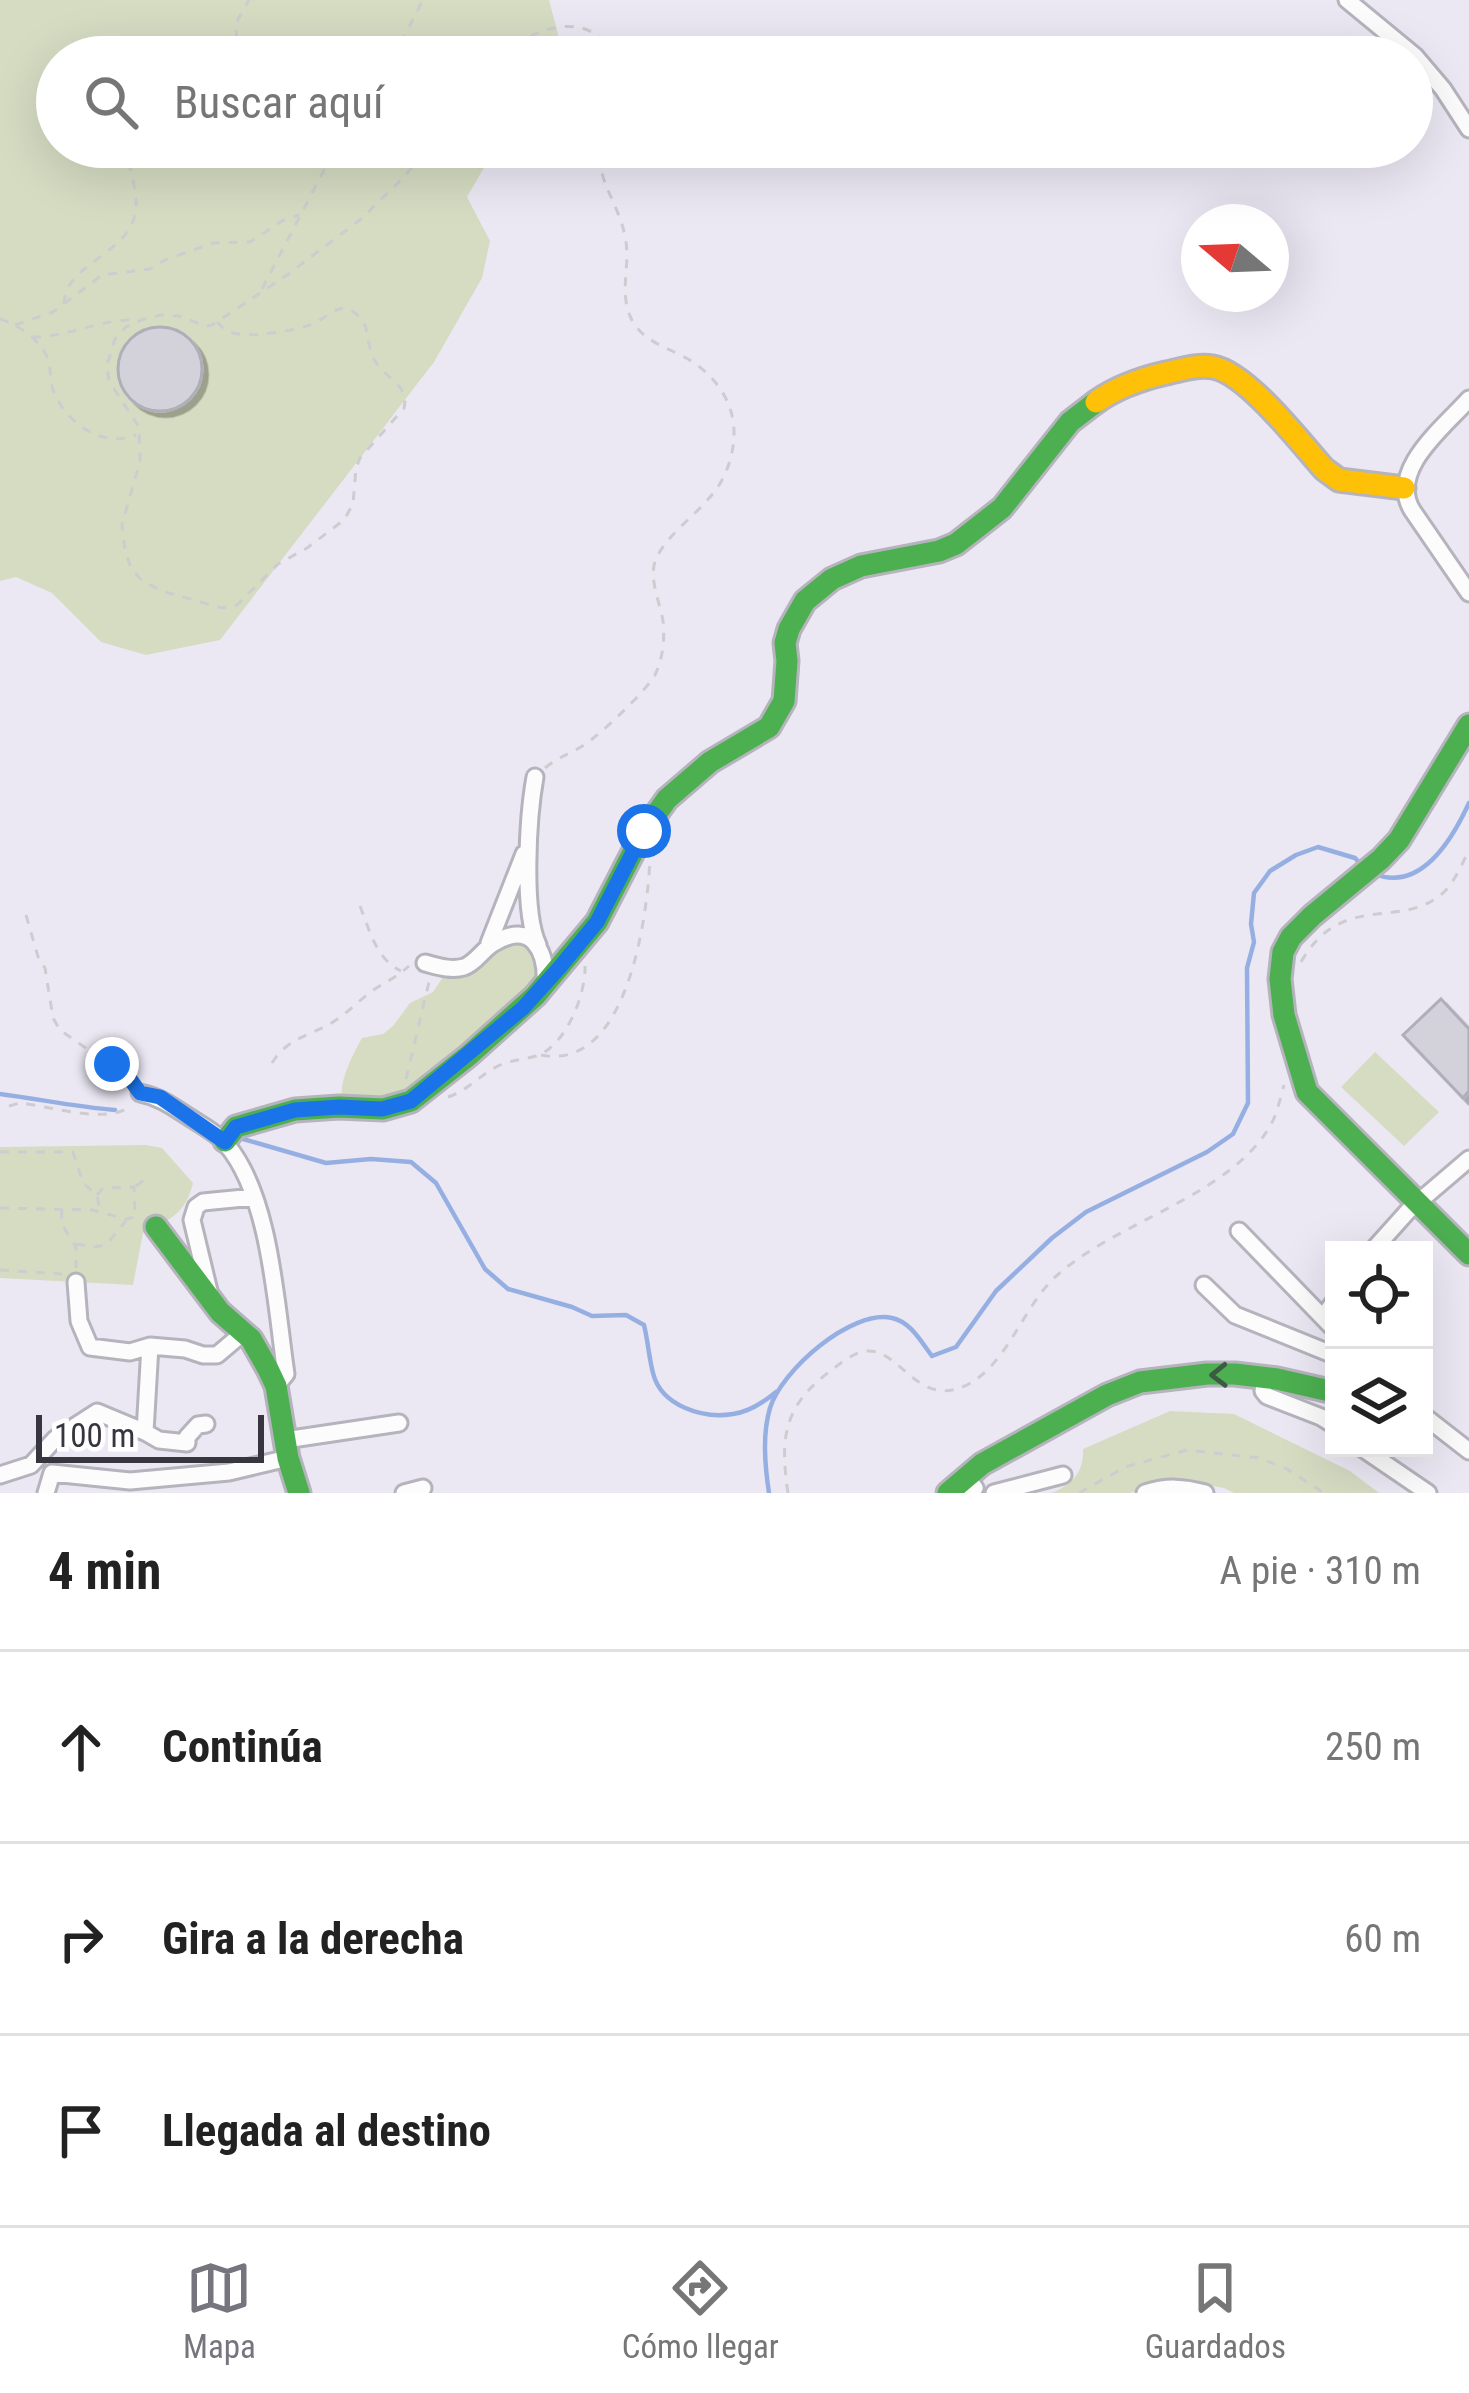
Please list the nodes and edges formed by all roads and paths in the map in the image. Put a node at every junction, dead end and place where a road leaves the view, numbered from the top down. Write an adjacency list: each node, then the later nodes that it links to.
1 (249, 0): 4 (path)
2 (423, 0): 5 (path)
3 (1347, 0): 8 (street)
4 (237, 36)
5 (404, 36)
6 (529, 36): 7 (path)
7 (596, 36)
8 (1391, 36)
9 (1433, 77): 10 (street)
10 (1469, 129)
11 (130, 168): 17 (path)
12 (325, 168): 15 (path)
13 (411, 168): 16 (path)
14 (601, 168): 28 (path)
15 (299, 215): 16 (path); 17 (path)
16 (260, 292): 20 (path)
17 (64, 304): 21 (path)
18 (0, 319): 21 (path)
19 (141, 320): 20 (path); 22 (path); 24 (path)
20 (217, 322): 24 (path)
21 (15, 325): 22 (path)
22 (32, 337): 24 (path)
23 (1469, 399): 25 (street)
24 (138, 433)
25 (1405, 488): 26 (street); 29 (street)
26 (1469, 593)
27 (1469, 725): 54 (street)
28 (535, 777): 30 (street)
29 (644, 831): 34 (street); 41 (path)
30 (530, 836): 35 (street); 36 (street)
31 (1469, 850): 38 (path)
32 (361, 906): 39 (path)
33 (26, 915): 44 (path)
34 (582, 942): 40 (street); 41 (path)
35 (538, 945): 36 (street); 40 (street)
36 (488, 946): 37 (street)
37 (428, 964): 39 (path); 45 (path)
38 (1298, 968)
39 (403, 971): 42 (path)
40 (544, 985): 45 (street)
41 (541, 1055): 45 (path)
42 (272, 1064)
43 (1285, 1082): 93 (path)
44 (140, 1093): 46 (path); 47 (street)
45 (405, 1102): 47 (street)
46 (9, 1106)
47 (225, 1142): 53 (street)
48 (0, 1152): 52 (path)
49 (1469, 1159): 54 (street)
50 (148, 1177): 51 (path)
51 (134, 1187): 52 (path); 58 (path)
52 (97, 1195): 57 (path)
53 (254, 1197): 68 (street); 74 (street)
54 (1420, 1203): 62 (street); 64 (street)
55 (0, 1208): 56 (path)
56 (62, 1209): 57 (path); 63 (path)
57 (106, 1212): 59 (path)
58 (134, 1215): 59 (path); 60 (path)
59 (126, 1219): 63 (path)
60 (156, 1227): 68 (street)
61 (1239, 1231): 69 (street)
62 (1381, 1241)
63 (75, 1244): 65 (path)
64 (1469, 1254)
65 (0, 1270)
66 (76, 1282): 71 (street)
67 (1204, 1285): 72 (street)
68 (211, 1298): 70 (street)
69 (1325, 1320)
70 (243, 1333): 71 (street); 74 (street)
71 (150, 1346): 80 (street)
72 (1325, 1352)
73 (1265, 1377): 75 (street); 76 (street); 87 (street, one-way to 87)
74 (276, 1385): 81 (street)
75 (1325, 1390)
76 (1325, 1419)
77 (399, 1423): 81 (street)
78 (1433, 1423): 82 (street)
79 (206, 1424): 80 (street)
80 (145, 1432): 85 (street)
81 (287, 1449): 84 (street); 91 (street)
82 (1469, 1451)
83 (1375, 1457): 100 (street)
84 (229, 1472): 89 (street); 90 (street)
85 (0, 1475)
86 (1063, 1475): 95 (street)
87 (969, 1486): 94 (street)
88 (423, 1489): 92 (street)
89 (46, 1493)
90 (232, 1493)
91 (299, 1493)
92 (404, 1493)
93 (788, 1493)
94 (948, 1493)
95 (994, 1493)
96 (1079, 1493): 99 (path)
97 (1145, 1493): 98 (street)
98 (1205, 1493)
99 (1324, 1493)
100 (1428, 1493)

